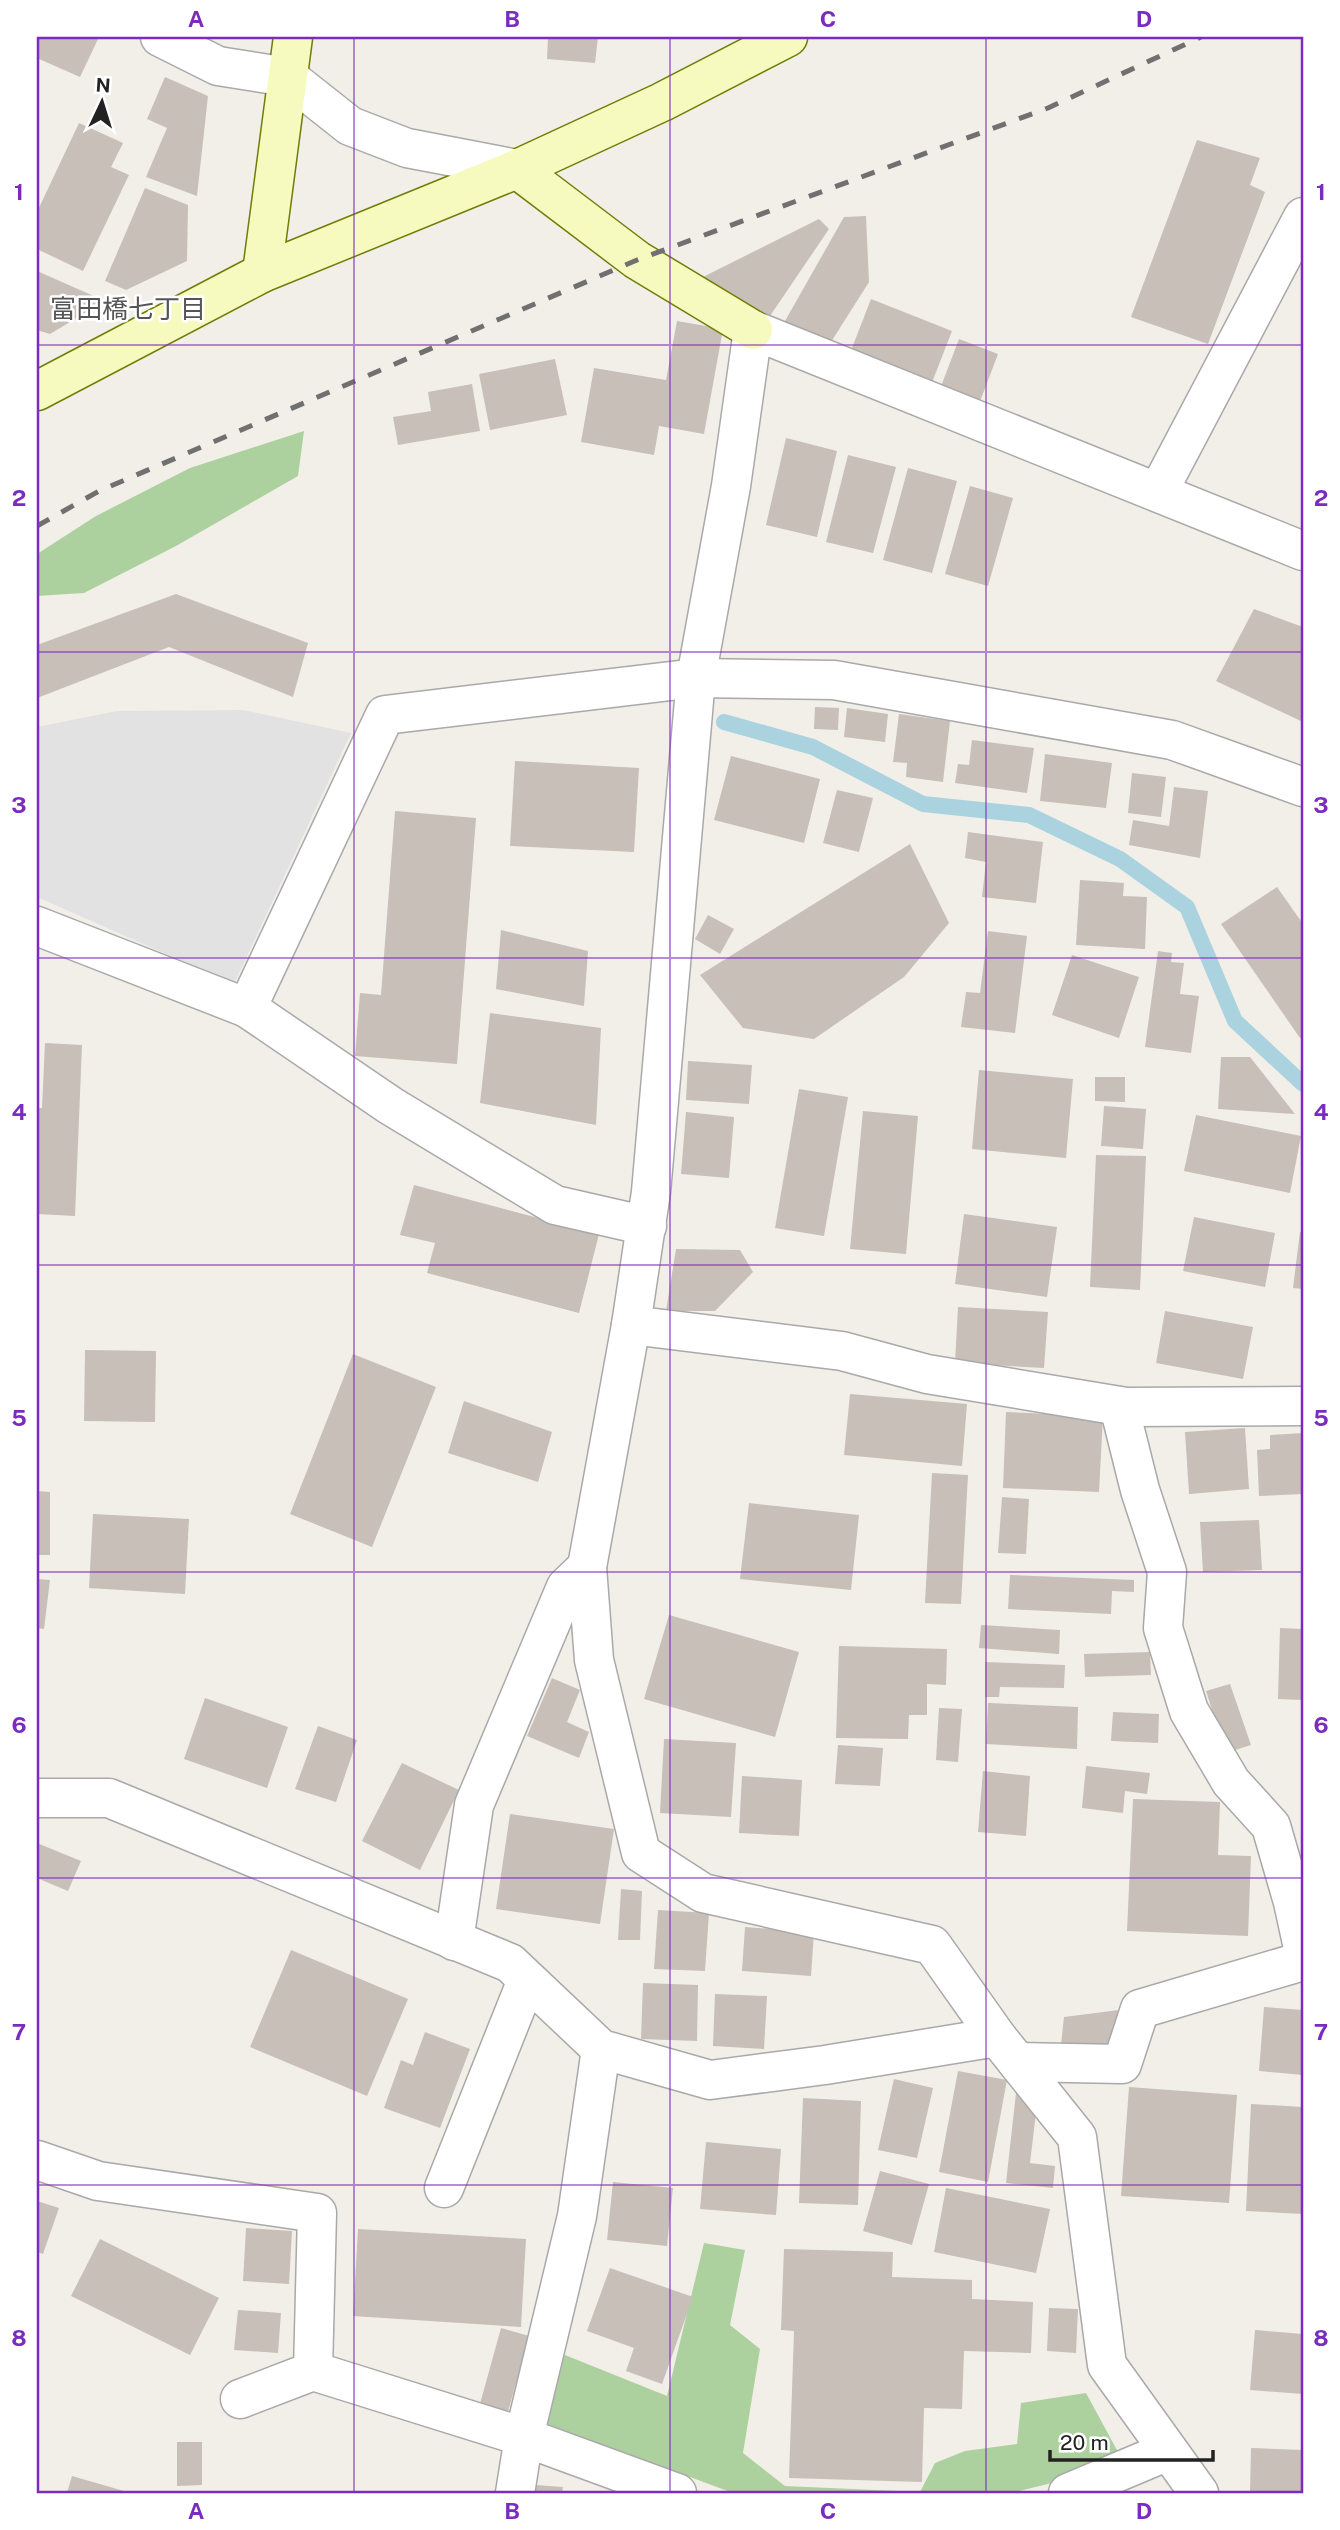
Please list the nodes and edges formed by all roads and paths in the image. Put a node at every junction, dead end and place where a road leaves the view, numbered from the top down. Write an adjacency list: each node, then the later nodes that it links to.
1 (160, 37): 4 (street)
2 (293, 37): 4 (street)
3 (780, 39): 5 (street)
4 (288, 77): 5 (street); 7 (street)
5 (517, 169): 7 (street); 8 (street)
6 (1303, 217): 10 (street)
7 (262, 273): 9 (street)
8 (753, 330): 10 (street); 12 (street)
9 (37, 391)
10 (1158, 492): 11 (street)
11 (1303, 551)
12 (696, 678): 13 (street); 15 (street); 16 (street)
13 (1303, 787)
14 (37, 926): 15 (street)
15 (247, 1008): 16 (street)
16 (647, 1226): 17 (street)
17 (631, 1325): 18 (street); 20 (street)
18 (1119, 1406): 19 (street); 23 (street)
19 (1303, 1406)
20 (587, 1567): 22 (street); 27 (street)
21 (37, 1798): 22 (street)
22 (454, 1941): 25 (street)
23 (1303, 1948)
24 (1303, 1961): 27 (street)
25 (527, 1979): 26 (street); 29 (street)
26 (601, 2049): 27 (street); 32 (street)
27 (1007, 2049): 33 (street)
28 (37, 2160): 30 (street)
29 (444, 2188)
30 (313, 2371): 31 (street); 32 (street)
31 (240, 2399)
32 (524, 2437): 34 (street); 35 (street)
33 (1168, 2451): 36 (street); 37 (street)
34 (515, 2493)
35 (677, 2493)
36 (1068, 2493)
37 (1199, 2493)

